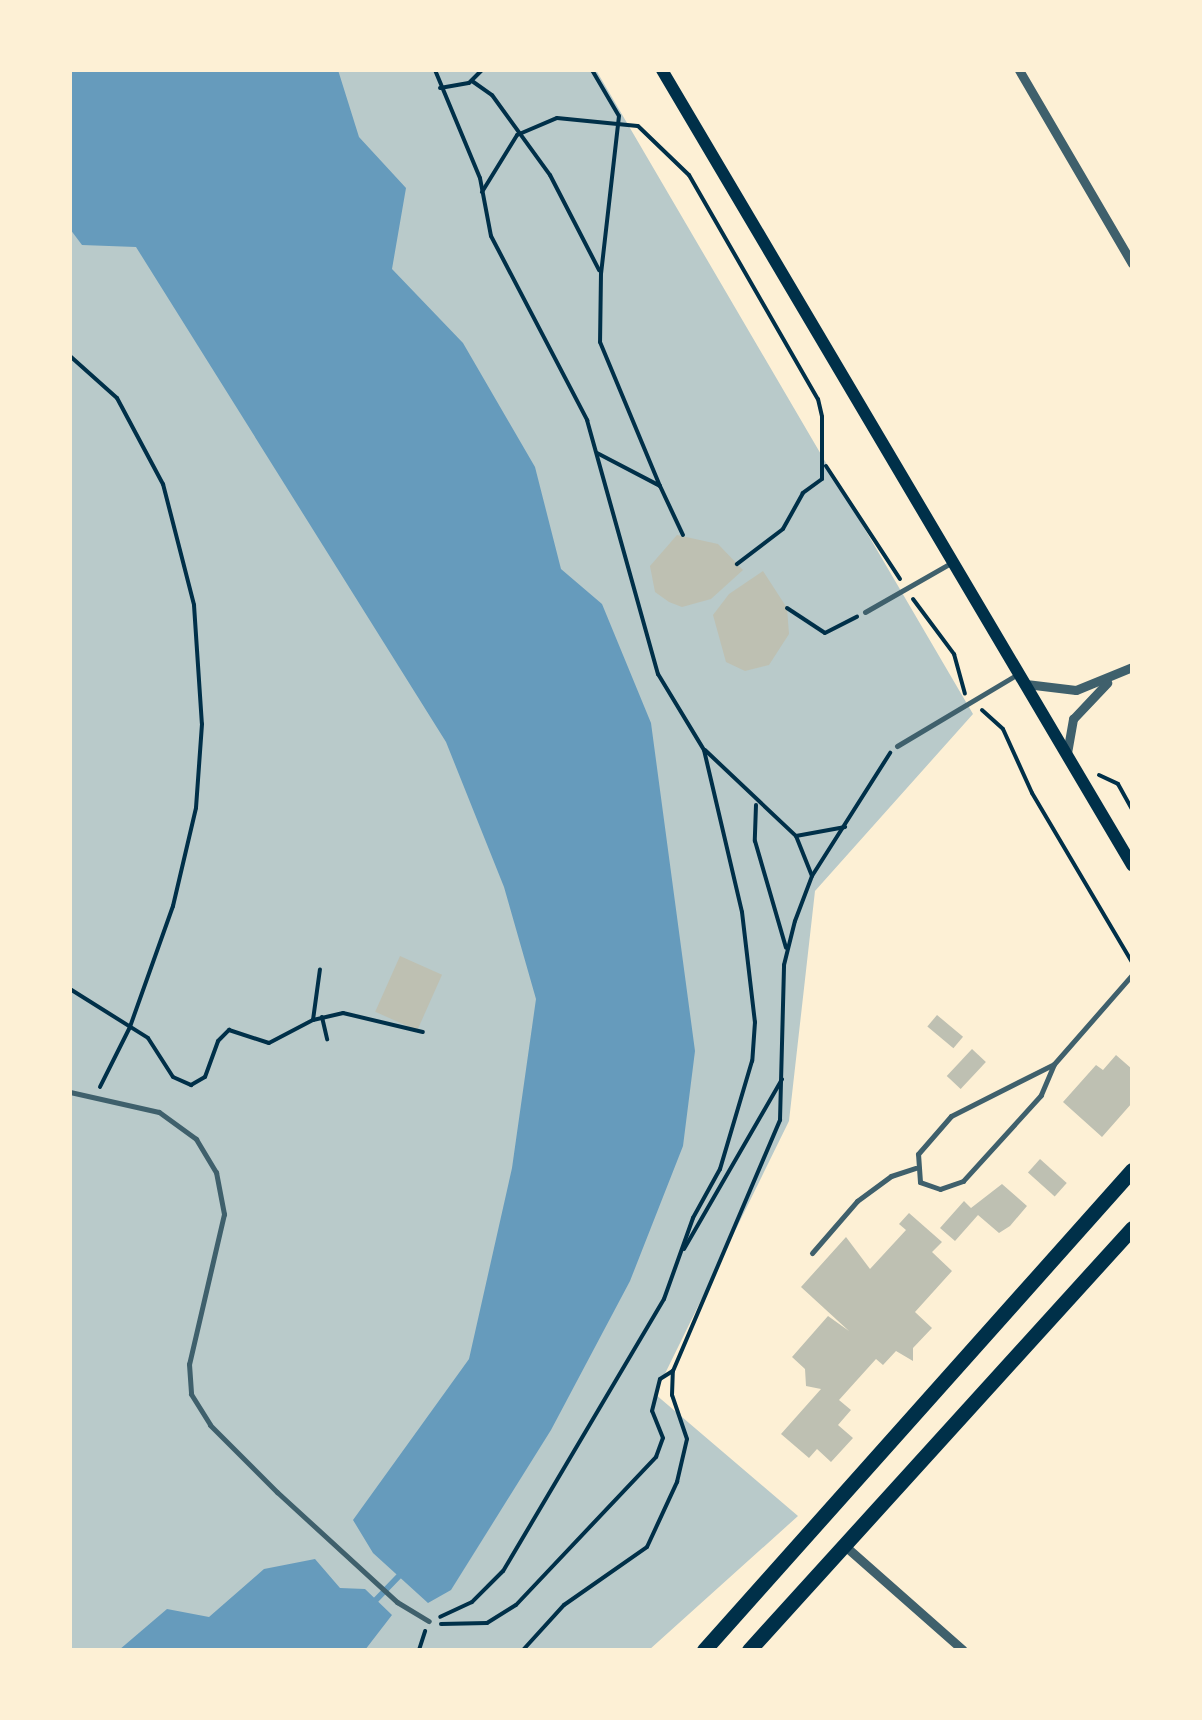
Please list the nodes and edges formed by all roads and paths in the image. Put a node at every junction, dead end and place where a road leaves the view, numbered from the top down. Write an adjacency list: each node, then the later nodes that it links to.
1 (435, 70): 7 (path)
2 (482, 70): 6 (path)
3 (592, 70): 8 (path)
4 (662, 70): 17 (main road)
5 (1020, 70): 11 (street)
6 (472, 81): 7 (path); 9 (path)
7 (440, 88): 10 (path)
8 (616, 127): 9 (path); 12 (path); 18 (path)
9 (517, 135): 10 (path); 12 (path)
10 (482, 192): 14 (path)
11 (1132, 263)
12 (600, 273): 15 (path)
13 (70, 356): 40 (path)
14 (596, 453): 15 (path); 25 (path)
15 (660, 486): 16 (path)
16 (683, 534)
17 (952, 562): 20 (lane); 23 (main road)
18 (738, 564)
19 (787, 608): 20 (path)
20 (865, 612)
21 (1132, 668): 22 (street)
22 (1113, 678): 23 (street); 26 (street)
23 (1020, 679): 24 (lane); 26 (main road)
24 (897, 746): 30 (path)
25 (704, 750): 28 (path); 51 (path)
26 (1067, 753): 32 (main road)
27 (1118, 784): 29 (path)
28 (756, 805): 31 (path); 34 (path)
29 (1132, 809)
30 (848, 827): 31 (path); 33 (path)
31 (796, 836): 33 (path)
32 (1132, 865)
33 (812, 876): 34 (path)
34 (787, 952): 44 (path)
35 (320, 969): 39 (path)
36 (1132, 975): 43 (lane)
37 (70, 989): 40 (path)
38 (322, 1017): 39 (path); 41 (path); 42 (path)
39 (313, 1020): 40 (path)
40 (130, 1027): 46 (path)
41 (423, 1032)
42 (327, 1040)
43 (1054, 1064): 47 (lane); 47 (lane)
44 (784, 1074): 51 (path); 52 (path)
45 (70, 1092): 46 (lane)
46 (98, 1096): 54 (lane)
47 (916, 1168): 50 (lane)
48 (1132, 1170): 57 (highway)
49 (1132, 1228): 53 (highway)
50 (812, 1253)
51 (679, 1257): 54 (path)
52 (673, 1371): 54 (path); 56 (path)
53 (845, 1546): 58 (highway); 59 (street)
54 (428, 1621): 55 (path)
55 (419, 1650)
56 (523, 1650)
57 (704, 1650)
58 (749, 1650)
59 (963, 1650)

